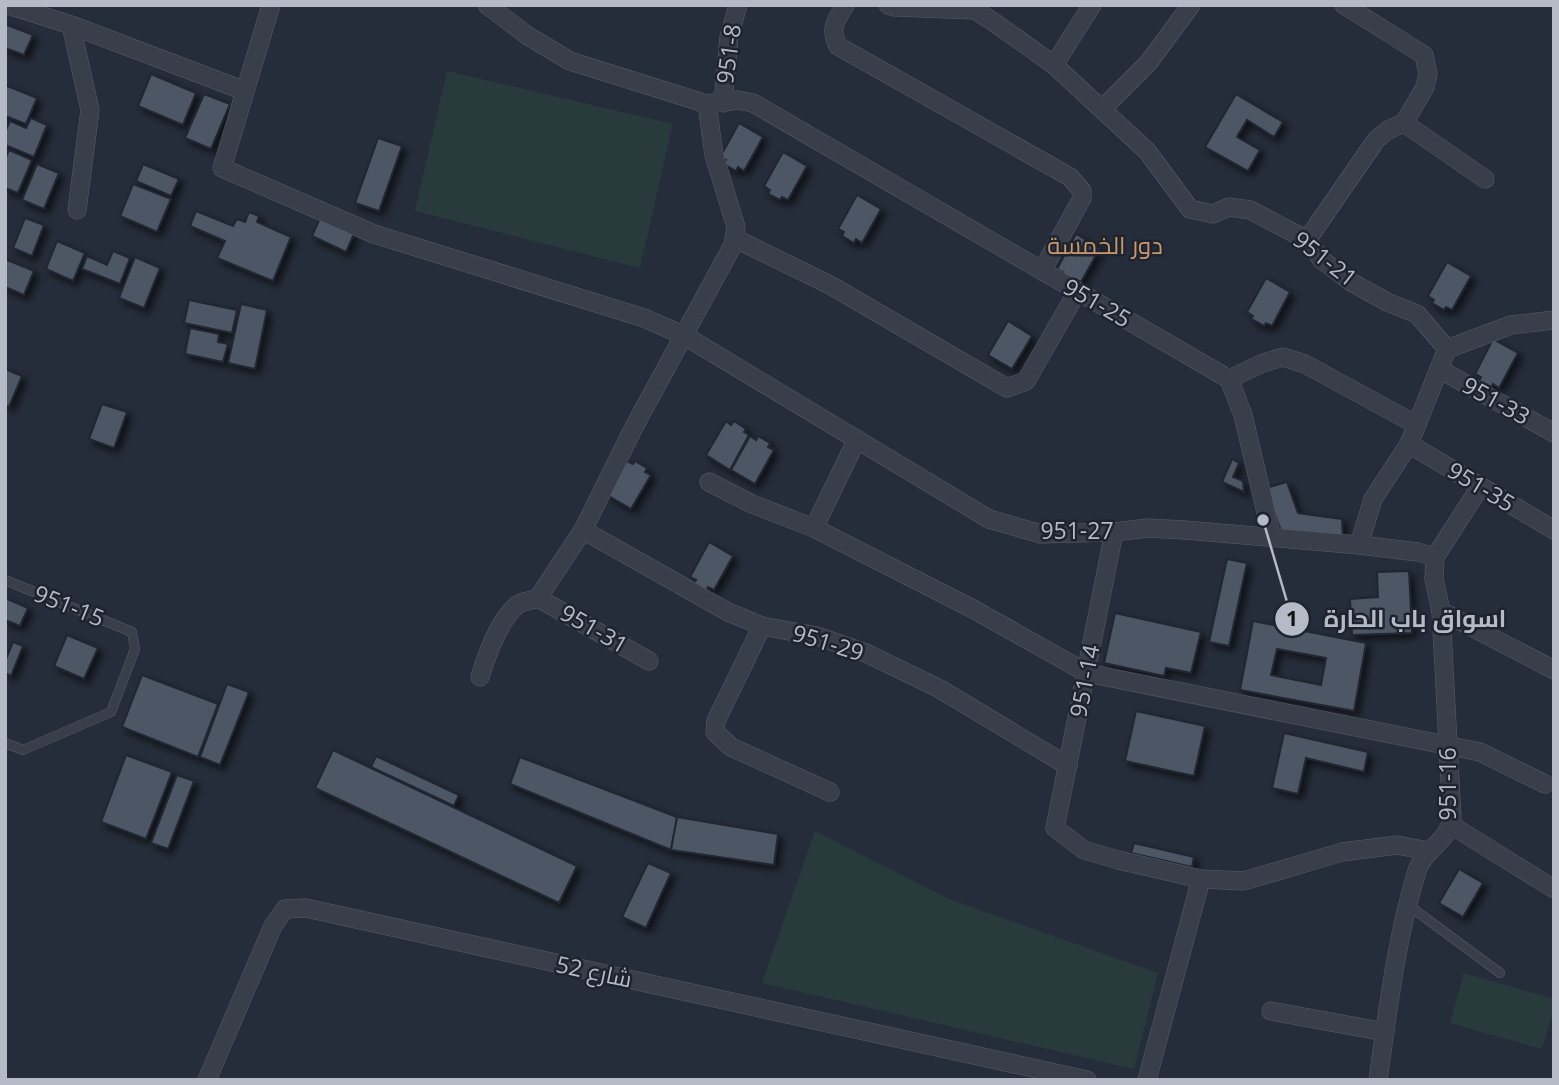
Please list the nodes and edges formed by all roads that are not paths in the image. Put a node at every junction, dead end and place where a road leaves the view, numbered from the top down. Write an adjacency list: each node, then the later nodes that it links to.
1 (8, 5): 11 (street)
2 (271, 5): 13 (street)
3 (487, 5): 14 (street, 951-25)
4 (737, 5): 14 (street, 951-8)
5 (845, 5): 21 (street)
6 (888, 5): 10 (street)
7 (1092, 5): 12 (street)
8 (1191, 5): 15 (street)
9 (1344, 5): 16 (street)
10 (976, 8): 12 (street)
11 (71, 25): 13 (street); 18 (street)
12 (1054, 65): 15 (street)
13 (245, 91): 24 (street, 951-27)
14 (715, 104): 19 (street, 951-8); 21 (street, 951-25)
15 (1102, 109): 20 (street, 951-21)
16 (1404, 123): 17 (street); 20 (street)
17 (1485, 179)
18 (77, 211)
19 (734, 238): 22 (street); 24 (street)
20 (1307, 240): 25 (street, 951-21)
21 (1042, 271): 22 (street, 951-25)
22 (1077, 292): 27 (street, 951-25)
23 (1554, 320): 25 (street)
24 (685, 335): 30 (street, 951-27); 35 (street)
25 (1447, 349): 26 (street)
26 (1439, 369): 28 (street); 29 (street, 951-33)
27 (1229, 379): 28 (street); 38 (street)
28 (1417, 425): 31 (street)
29 (1554, 433)
30 (857, 439): 34 (street); 37 (street, 951-27)
31 (1409, 444): 33 (street, 951-35); 39 (street)
32 (709, 482): 34 (street)
33 (1480, 487): 36 (street, 951-35); 40 (street)
34 (814, 528): 47 (street)
35 (583, 530): 42 (street); 44 (street, 951-29)
36 (1554, 530)
37 (1114, 532): 38 (street, 951-27); 47 (street, 951-14)
38 (1272, 538): 39 (street, 951-27)
39 (1359, 545): 40 (street, 951-27)
40 (1435, 557): 43 (street, 951-16)
41 (5, 580): 49 (lane, 951-15)
42 (538, 598): 45 (street, 951-31); 48 (street)
43 (1441, 611): 46 (street); 50 (street, 951-16)
44 (762, 626): 51 (street, 951-29); 53 (street)
45 (649, 661)
46 (1554, 670)
47 (1087, 673): 50 (street); 51 (street, 951-14)
48 (480, 677)
49 (5, 743)
50 (1449, 746): 52 (street); 54 (street, 951-16)
51 (1069, 766): 56 (street, 951-14)
52 (1545, 784)
53 (830, 792)
54 (1451, 825): 55 (street, 951-16); 57 (street)
55 (1428, 851): 56 (street); 58 (street, 951-16)
56 (1201, 879): 64 (street)
57 (1554, 889)
58 (1408, 905): 59 (lane); 61 (street, 951-16)
59 (1500, 973)
60 (1271, 1012): 61 (street)
61 (1385, 1032): 65 (street, 951-16)
62 (207, 1080): 63 (street, شارع 52)
63 (1087, 1080)
64 (1147, 1080)
65 (1378, 1080)

